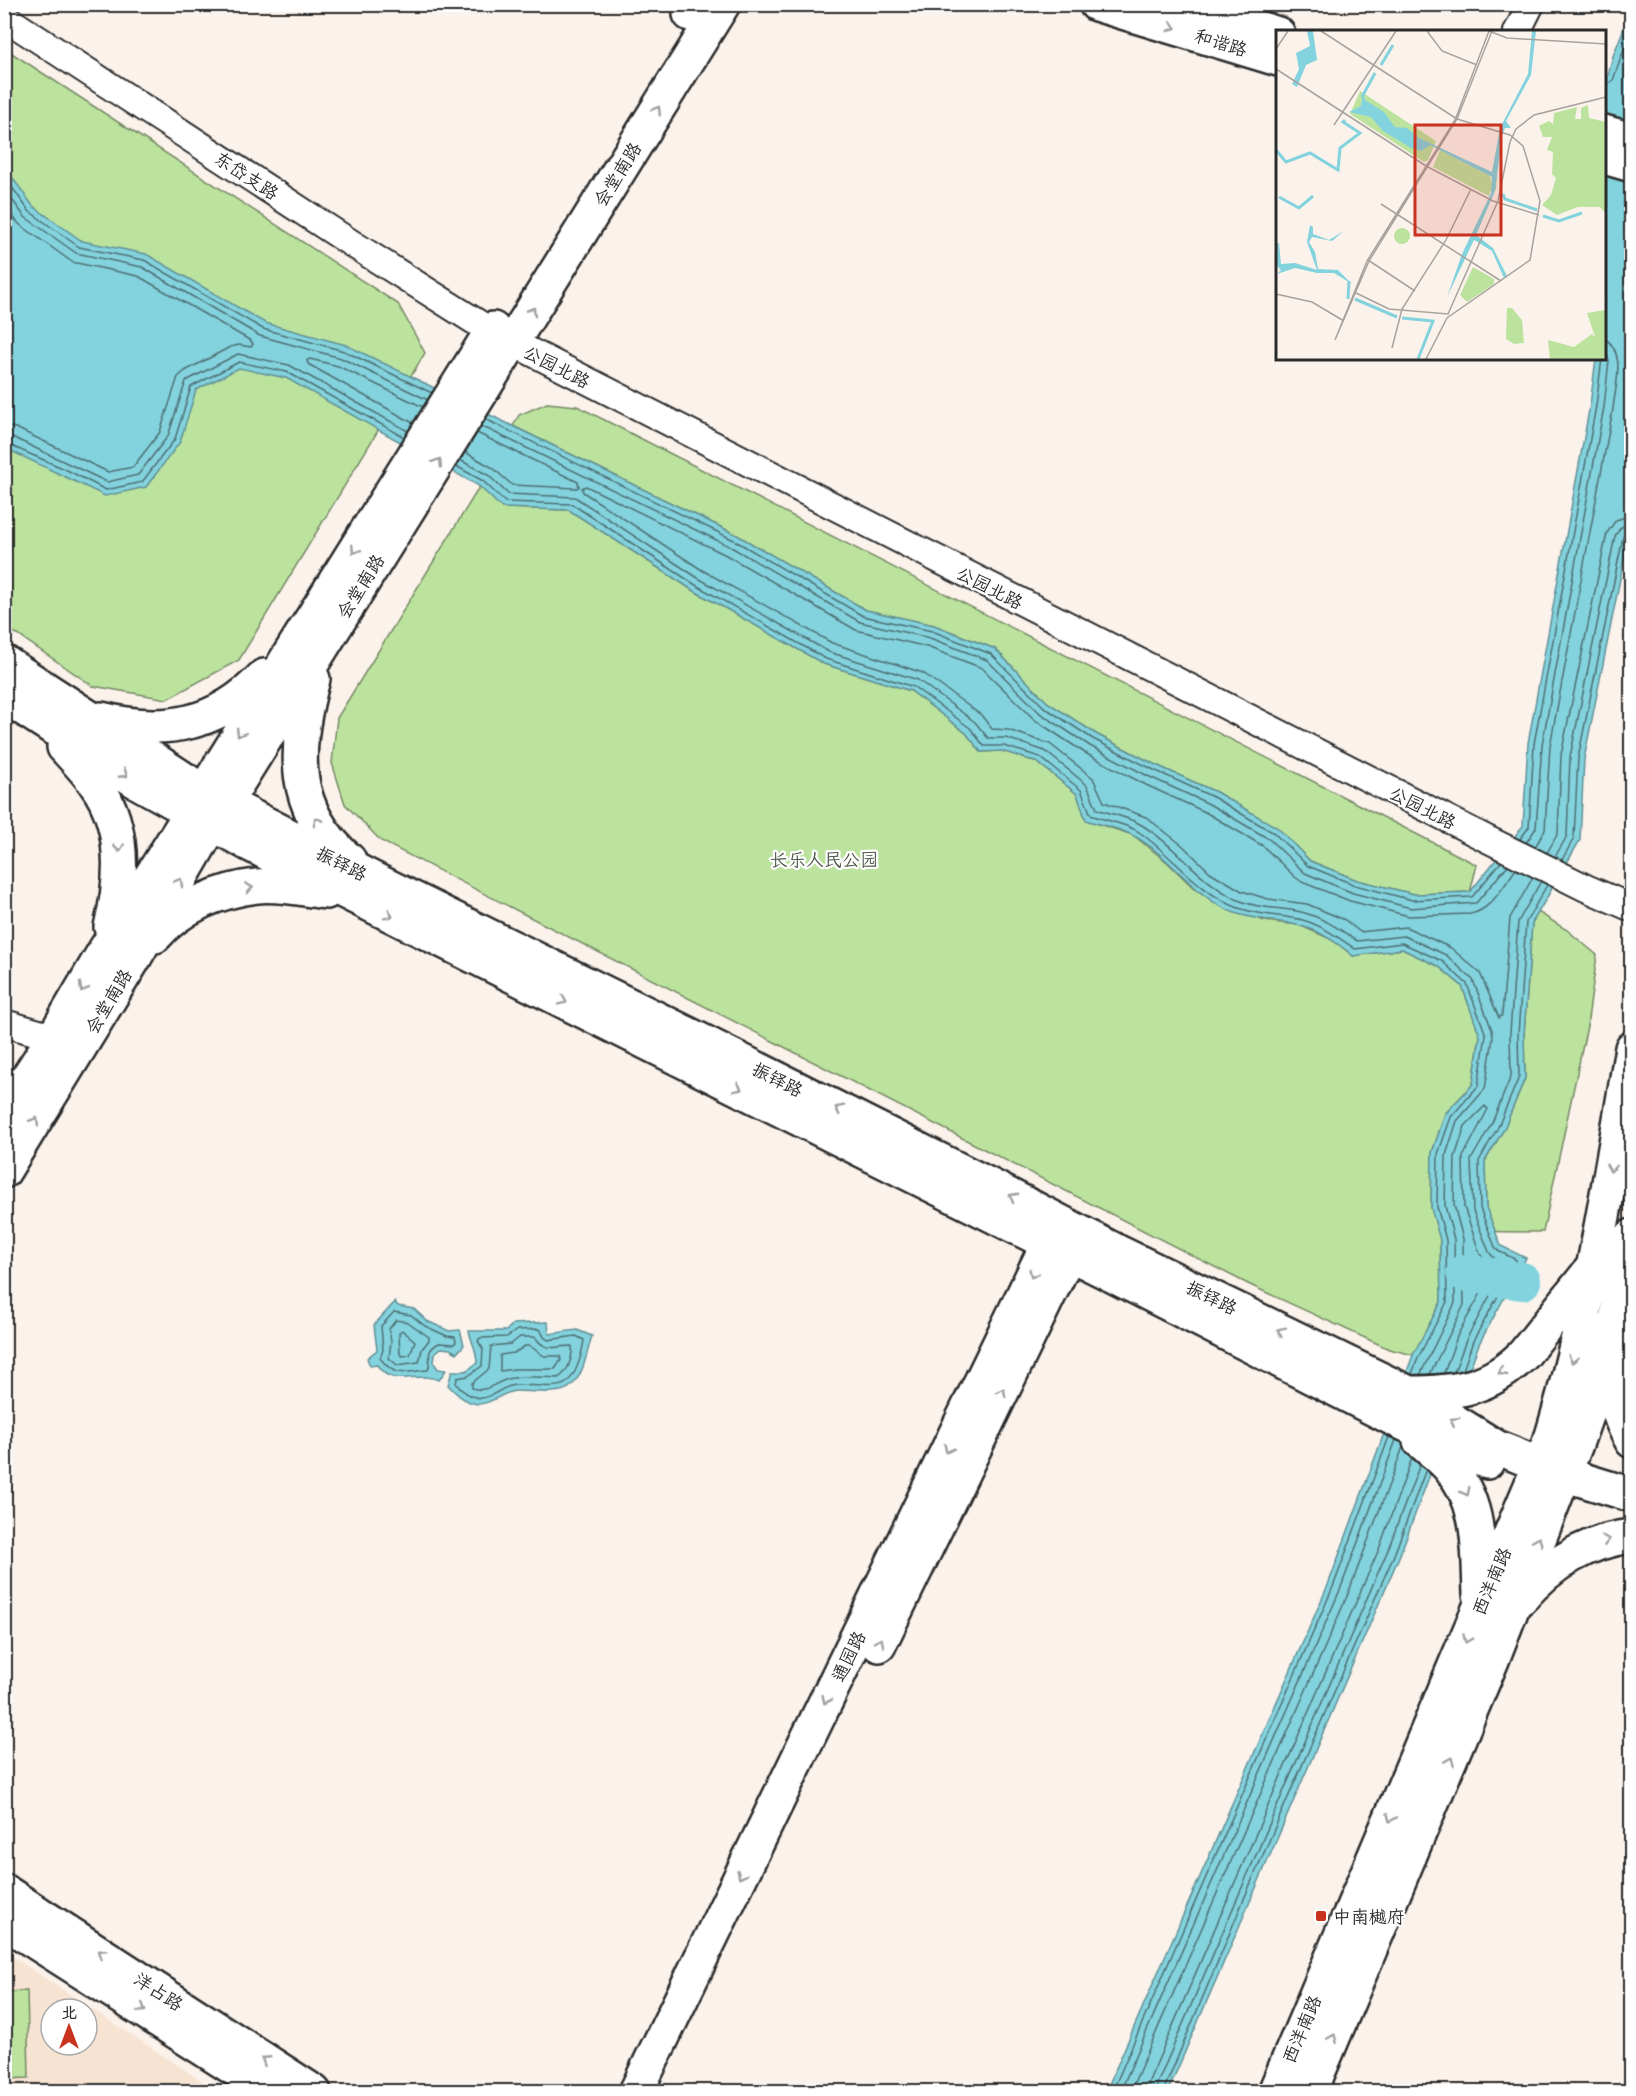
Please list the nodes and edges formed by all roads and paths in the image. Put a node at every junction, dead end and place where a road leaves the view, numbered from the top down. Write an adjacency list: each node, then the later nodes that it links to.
1 (10, 4): 7 (street)
2 (734, 4): 6 (main road, 会堂南路)
3 (1096, 4): 10 (main road, 和谐路, one-way to 10)
4 (1177, 4): 9 (main road, 和谐路)
5 (1531, 4): 8 (street)
6 (702, 11): 15 (main road, 会堂南路)
7 (4, 15): 15 (street, 东岱支路)
8 (1518, 30)
9 (1276, 33)
10 (1276, 58)
11 (1606, 132): 12 (main road)
12 (1632, 140)
13 (1606, 157): 14 (main road)
14 (1632, 165)
15 (502, 337): 16 (main road, 会堂南路); 23 (street, 公园北路)
16 (312, 641): 19 (main road); 21 (main road, 会堂南路); 22 (main road, one-way to 16)
17 (4, 662): 19 (main road, 振铎路)
18 (4, 696): 20 (main road, 振铎路)
19 (60, 698): 21 (main road, 振铎路)
20 (32, 714): 21 (main road, 振铎路, one-way to 21); 24 (main road, one-way to 24)
21 (208, 808): 22 (main road, 振铎路); 24 (main road, 会堂南路)
22 (365, 889): 24 (main road, one-way to 22); 31 (main road, 振铎路)
23 (1632, 908)
24 (119, 956): 26 (main road, 会堂南路)
25 (4, 1023): 26 (street)
26 (68, 1041): 28 (main road, 会堂南路); 29 (main road, 会堂南路, one-way to 26)
27 (1632, 1048): 32 (main road, 西洋南路, one-way to 32)
28 (4, 1114)
29 (4, 1171)
30 (1632, 1236): 33 (main road, 西洋南路)
31 (1064, 1237): 34 (main road, 振铎路); 45 (main road, 通园路, one-way to 45); 46 (main road, 通园路, one-way to 31)
32 (1595, 1265): 34 (main road, one-way to 34); 36 (main road, 西洋南路, one-way to 36)
33 (1617, 1316): 35 (main road); 36 (main road, 西洋南路)
34 (1403, 1407): 36 (main road, 振铎路); 40 (main road, one-way to 40)
35 (1632, 1441)
36 (1548, 1479): 37 (main road); 38 (main road); 40 (main road, 西洋南路)
37 (1632, 1495)
38 (1632, 1517)
39 (1632, 1536): 40 (main road, one-way to 39)
40 (1495, 1609): 47 (main road, 西洋南路, one-way to 47); 48 (main road, 西洋南路, one-way to 40)
41 (4, 1891): 44 (main road, 洋占路, one-way to 41)
42 (4, 1922): 43 (main road, 洋占路, one-way to 43)
43 (271, 2091)
44 (314, 2091)
45 (636, 2091)
46 (662, 2091)
47 (1275, 2091)
48 (1311, 2091)

